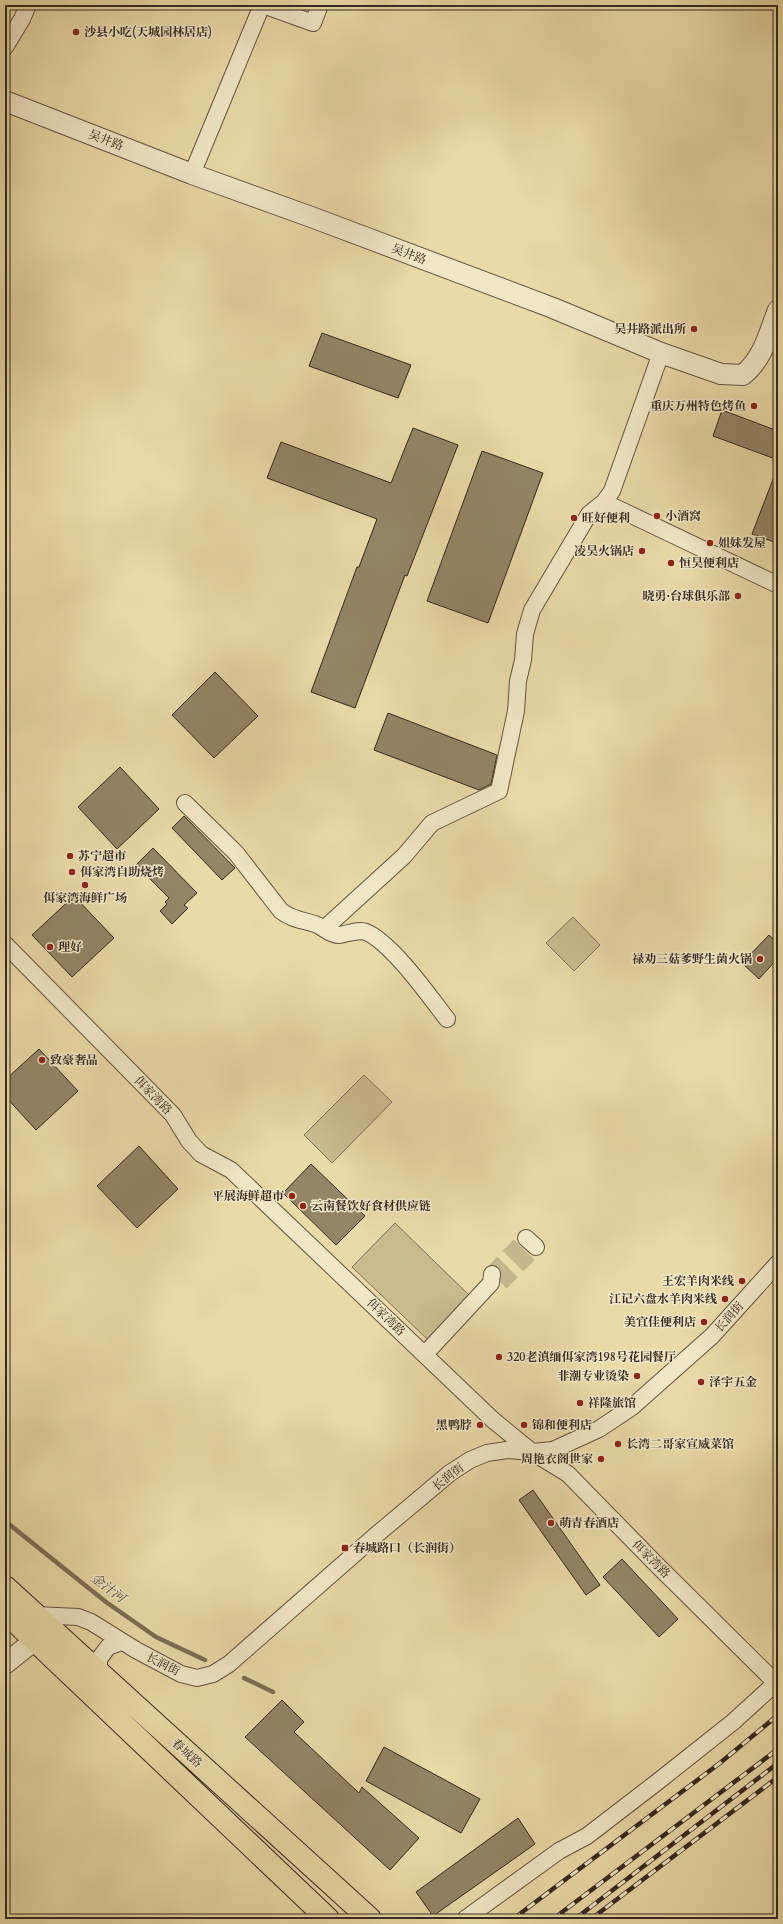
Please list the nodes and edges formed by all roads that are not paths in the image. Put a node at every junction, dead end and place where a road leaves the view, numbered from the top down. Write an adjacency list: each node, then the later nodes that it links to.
1 (28, 5): 4 (street)
2 (262, 5): 3 (street); 6 (street)
3 (320, 5)
4 (5, 47)
5 (5, 101): 6 (street, 吴井路)
6 (192, 174): 8 (street, 吴井路)
7 (778, 310): 8 (street, 吴井路)
8 (661, 353): 9 (street)
9 (604, 502): 10 (street); 12 (street)
10 (778, 585)
11 (185, 803): 12 (street)
12 (324, 929): 14 (street)
13 (5, 944): 17 (street, 佴家湾路)
14 (447, 1019)
15 (778, 1263): 18 (street, 长润街)
16 (495, 1280): 17 (street)
17 (425, 1354): 18 (street, 佴家湾路)
18 (532, 1452): 23 (street, 长润街); 26 (street, 佴家湾路)
19 (5, 1587): 21 (main road, 春城路)
20 (5, 1612): 22 (main road, 春城路)
21 (35, 1615): 23 (street, 长润街); 25 (main road, 春城路)
22 (35, 1640): 24 (street); 27 (main road, 春城路)
23 (120, 1642): 25 (street)
24 (5, 1664)
25 (99, 1672): 28 (main road, 春城路)
26 (777, 1682): 29 (street)
27 (328, 1919)
28 (370, 1919)
29 (465, 1919)

